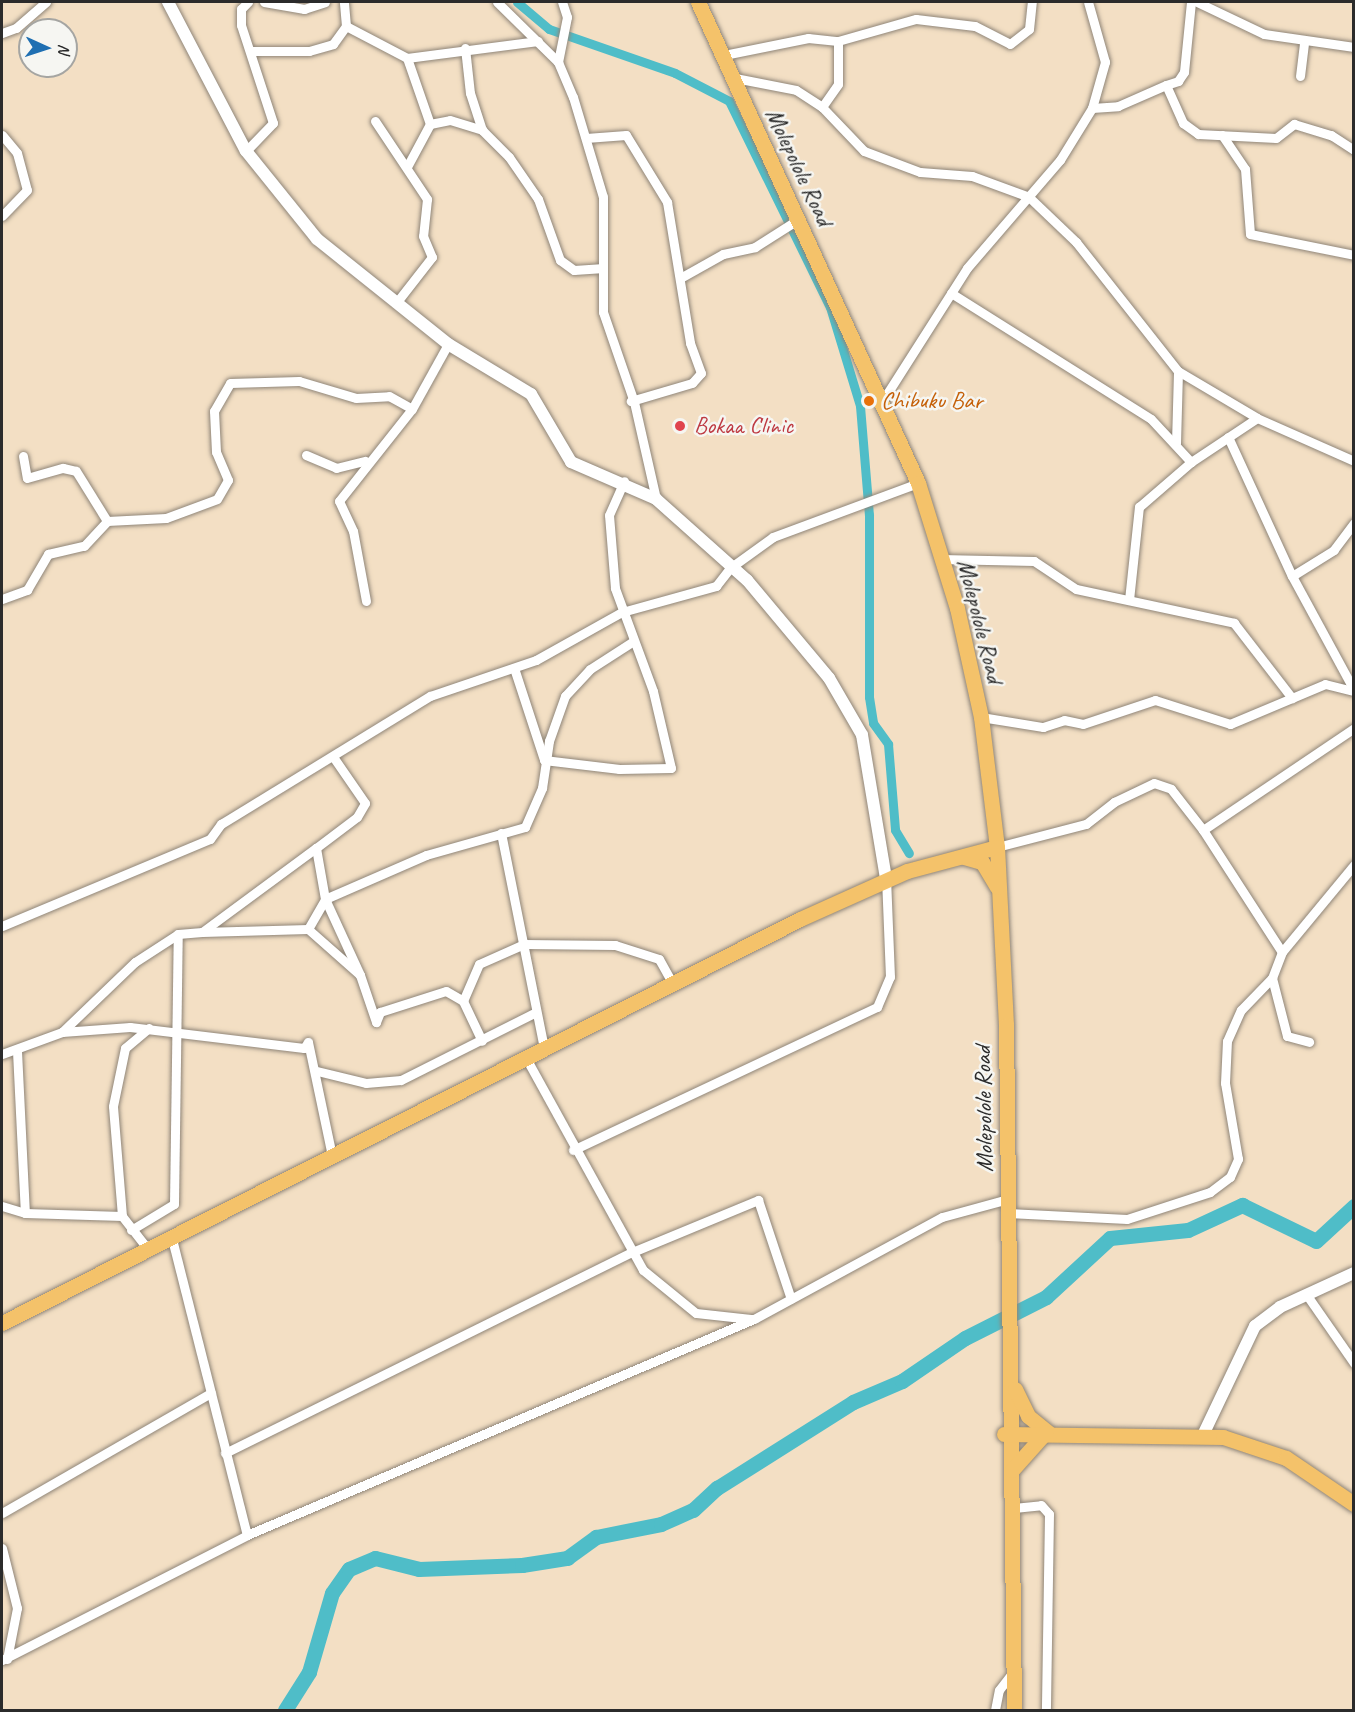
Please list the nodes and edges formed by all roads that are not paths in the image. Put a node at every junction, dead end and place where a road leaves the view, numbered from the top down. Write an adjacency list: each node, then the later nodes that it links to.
1 (46, 2): 15 (street)
2 (168, 2): 37 (street)
3 (248, 2): 21 (street)
4 (264, 2): 5 (street)
5 (325, 2)
6 (344, 2): 14 (street)
7 (497, 2): 16 (street)
8 (562, 2): 24 (street)
9 (698, 2): 22 (main road, Molepolole Road)
10 (1032, 2): 17 (street)
11 (1088, 2): 29 (street)
12 (1191, 2): 27 (street)
13 (1197, 2): 18 (street)
14 (346, 26): 21 (street); 23 (street)
15 (2, 34)
16 (538, 41): 20 (street); 24 (street)
17 (838, 41): 22 (street); 28 (street)
18 (1304, 41): 19 (street); 25 (street)
19 (1353, 47)
20 (465, 48): 23 (street); 32 (street)
21 (253, 51): 37 (street)
22 (724, 55): 26 (main road, Molepolole Road)
23 (407, 58): 31 (street)
24 (558, 62): 35 (street)
25 (1300, 76)
26 (735, 78): 28 (street); 41 (main road, Molepolole Road)
27 (1166, 85): 29 (street); 34 (street)
28 (822, 107): 39 (street)
29 (1092, 108): 39 (street)
30 (375, 121): 38 (street)
31 (430, 124): 32 (street); 38 (street)
32 (482, 130): 43 (street)
33 (2, 135): 40 (street)
34 (1221, 135): 36 (street); 42 (street)
35 (586, 138): 43 (street); 44 (street)
36 (1353, 150)
37 (246, 151): 46 (street)
38 (408, 165): 46 (street)
39 (1029, 197): 45 (street); 48 (street)
40 (2, 216)
41 (798, 219): 44 (street); 49 (main road, Molepolole Road)
42 (1353, 255)
43 (600, 268): 50 (street)
44 (682, 277): 50 (street)
45 (951, 293): 49 (street); 54 (street)
46 (396, 303): 47 (street)
47 (448, 344): 51 (street); 60 (street)
48 (1178, 371): 52 (street); 54 (street)
49 (883, 400): 61 (main road, Molepolole Road)
50 (631, 401): 62 (street)
51 (412, 409): 57 (street); 63 (street)
52 (1257, 418): 53 (street); 58 (street)
53 (1228, 437): 59 (street); 67 (street)
54 (1176, 443): 59 (street)
55 (306, 455): 57 (street)
56 (23, 456): 63 (street)
57 (366, 460): 70 (street)
58 (1353, 461)
59 (1191, 462): 69 (street)
60 (624, 481): 62 (street); 71 (street)
61 (918, 483): 65 (main road, Molepolole Road); 66 (street)
62 (656, 499): 66 (street)
63 (107, 521): 68 (street)
64 (1353, 523): 67 (street)
65 (941, 559): 69 (street); 77 (main road, Molepolole Road)
66 (730, 568): 71 (street); 87 (street)
67 (1292, 576): 74 (street)
68 (2, 599)
69 (1129, 600): 75 (street)
70 (366, 601)
71 (622, 612): 72 (street); 73 (street)
72 (632, 642): 80 (street); 80 (street)
73 (514, 668): 79 (street); 80 (street)
74 (1351, 690): 75 (street); 76 (street)
75 (1292, 698): 77 (street)
76 (1353, 698)
77 (981, 717): 83 (main road, Molepolole Road)
78 (1353, 728): 81 (street)
79 (334, 758): 84 (street); 90 (street)
80 (544, 760): 82 (street)
81 (1203, 830): 83 (street); 95 (street)
82 (501, 833): 89 (street); 94 (street)
83 (997, 847): 85 (main road); 88 (main road, Molepolole Road)
84 (316, 848): 89 (street); 92 (street)
85 (962, 856): 87 (main road); 88 (main road)
86 (1353, 865): 95 (street)
87 (886, 879): 98 (main road); 111 (street)
88 (1000, 892): 114 (main road, Molepolole Road)
89 (325, 899): 91 (street); 96 (street)
90 (2, 926)
91 (308, 930): 92 (street); 96 (street)
92 (202, 932): 93 (street)
93 (178, 934): 102 (street); 103 (street)
94 (524, 944): 98 (street); 99 (street); 100 (street)
95 (1282, 952): 97 (street)
96 (360, 975): 99 (street)
97 (1272, 978): 105 (street); 114 (street)
98 (673, 984): 106 (main road)
99 (463, 1001): 104 (street)
100 (534, 1013): 104 (street); 106 (street)
101 (149, 1028): 102 (street); 103 (street); 116 (street)
102 (62, 1032): 107 (street)
103 (180, 1034): 110 (street); 117 (street)
104 (482, 1041): 110 (street)
105 (1310, 1042)
106 (544, 1048): 109 (main road)
107 (17, 1052): 108 (street); 115 (street)
108 (2, 1054)
109 (526, 1058): 111 (street); 112 (main road)
110 (317, 1071): 112 (street)
111 (573, 1150): 120 (street)
112 (332, 1156): 118 (main road)
113 (2, 1206): 115 (street)
114 (1008, 1206): 123 (street); 126 (main road, Molepolole Road)
115 (25, 1213): 116 (street)
116 (122, 1216): 117 (street)
117 (131, 1230): 119 (street)
118 (171, 1235): 119 (main road); 129 (street)
119 (147, 1248): 125 (main road)
120 (630, 1253): 123 (street); 124 (street); 133 (street)
121 (1353, 1273): 122 (street)
122 (1306, 1294): 127 (street); 132 (street)
123 (791, 1299): 124 (street)
124 (754, 1319): 138 (street)
125 (2, 1323)
126 (1009, 1349): 128 (main road, Molepolole Road); 131 (main road, Molepolole Road)
127 (1353, 1363)
128 (1013, 1384): 130 (main road); 131 (main road, Molepolole Road)
129 (211, 1394): 133 (street); 137 (street)
130 (1047, 1433): 131 (main road); 132 (main road); 134 (main road)
131 (1008, 1434): 134 (main road, Molepolole Road); 140 (main road, Molepolole Road)
132 (1203, 1435): 135 (main road)
133 (225, 1454): 138 (street)
134 (1012, 1470): 136 (main road, Molepolole Road)
135 (1353, 1503)
136 (1014, 1508): 140 (main road, Molepolole Road); 145 (street)
137 (2, 1513)
138 (247, 1535): 141 (street)
139 (2, 1548): 141 (street)
140 (1011, 1559): 142 (main road, Molepolole Road)
141 (4, 1659)
142 (1014, 1670): 143 (street); 144 (main road, Molepolole Road)
143 (995, 1710)
144 (1014, 1710)
145 (1046, 1710)

